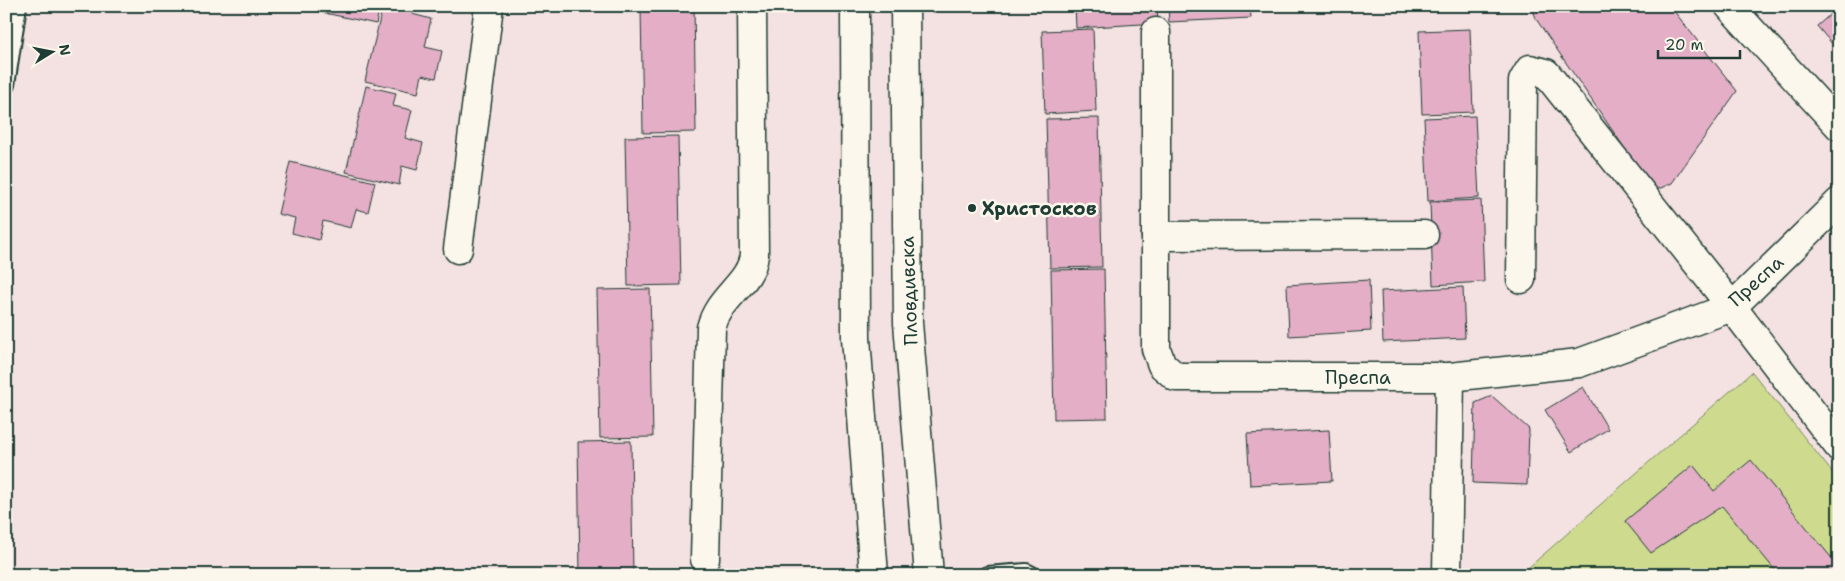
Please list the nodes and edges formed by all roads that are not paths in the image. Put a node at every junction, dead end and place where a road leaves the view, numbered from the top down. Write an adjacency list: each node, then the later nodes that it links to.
1 (18, 6): 8 (lane)
2 (489, 6): 13 (street)
3 (752, 6): 18 (street)
4 (855, 6): 19 (street)
5 (905, 6): 20 (street, Пловдивска)
6 (1729, 6): 9 (street)
7 (1156, 32): 12 (street, Преспа)
8 (6, 85)
9 (1839, 126)
10 (1839, 202): 15 (street, Преспа)
11 (1424, 235): 12 (street)
12 (1156, 236): 16 (street, Преспа)
13 (458, 248)
14 (1521, 279): 15 (street)
15 (1732, 306): 16 (street, Преспа); 17 (street)
16 (1450, 378): 23 (street)
17 (1839, 447)
18 (705, 558)
19 (874, 575)
20 (929, 575)
21 (987, 575): 22 (lane)
22 (1032, 575)
23 (1447, 575)

